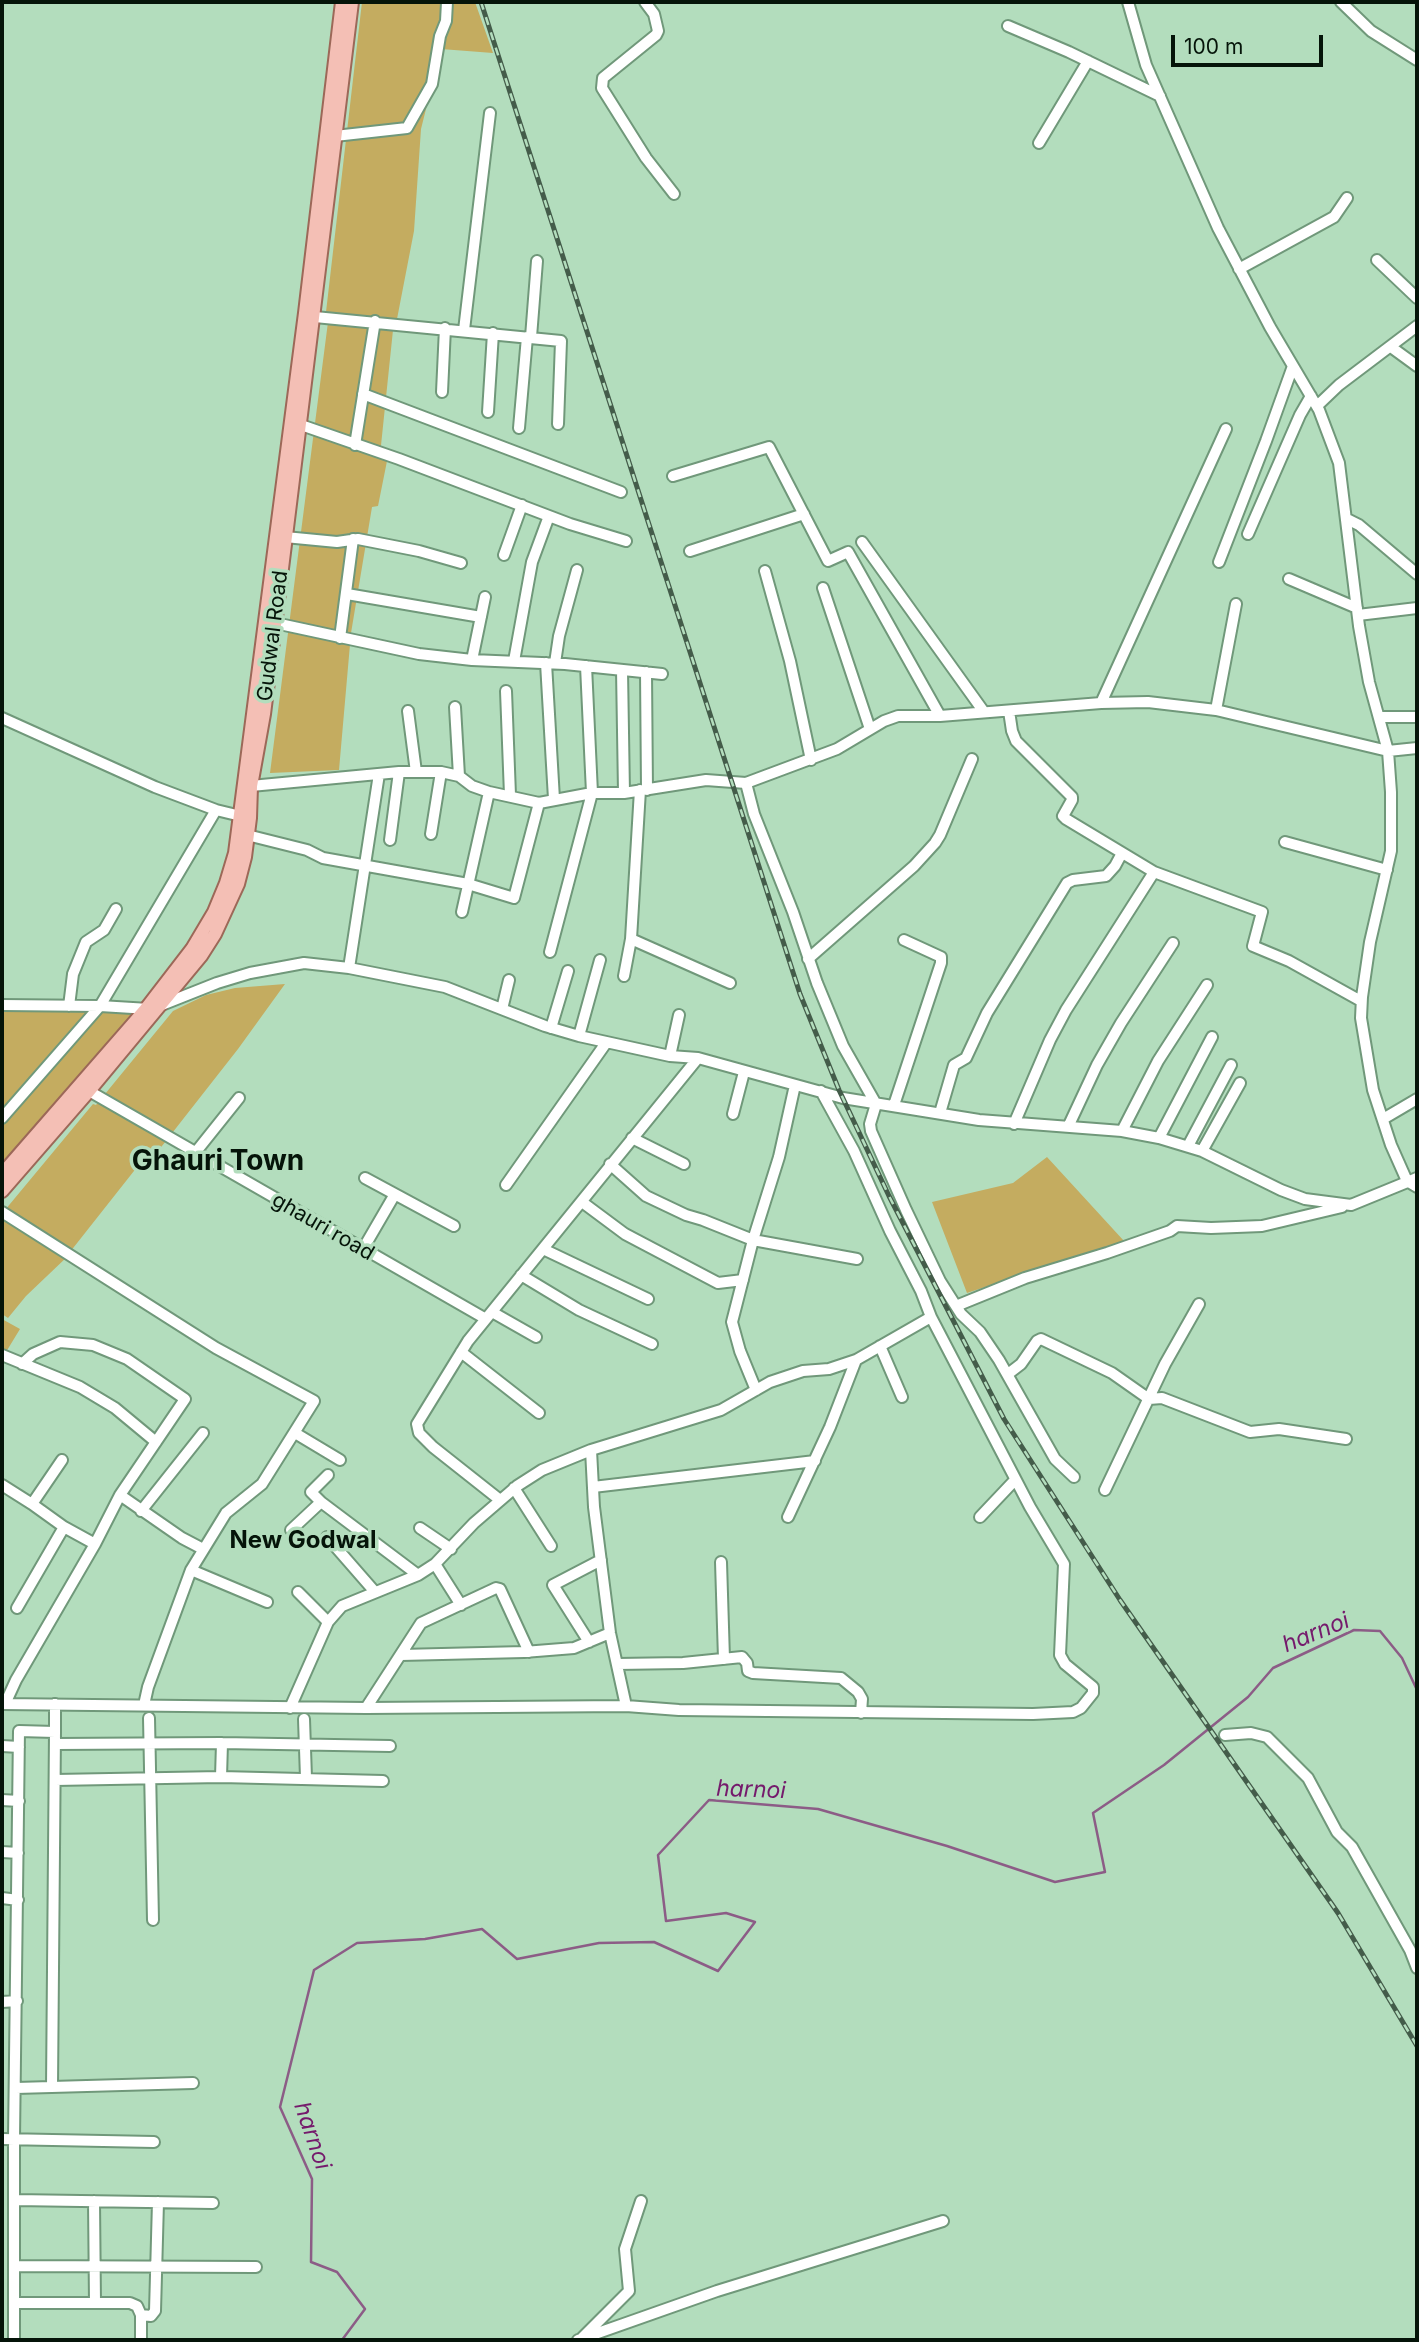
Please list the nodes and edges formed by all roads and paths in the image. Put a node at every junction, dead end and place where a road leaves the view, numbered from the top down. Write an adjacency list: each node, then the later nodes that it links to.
1 (342, 2): 105 (main road, Gudwal Road)
2 (352, 2): 12 (main road, Gudwal Road)
3 (447, 2): 12 (street)
4 (645, 2): 14 (street)
5 (1128, 2): 10 (street)
6 (1340, 2): 8 (street)
7 (1008, 26): 9 (street)
8 (1417, 60)
9 (1088, 61): 10 (street); 13 (street)
10 (1160, 96): 18 (street)
11 (490, 113): 24 (street)
12 (335, 136): 20 (main road, Gudwal Road)
13 (1039, 143)
14 (674, 194)
15 (1347, 198): 18 (street)
16 (1377, 260): 19 (street)
17 (537, 261): 26 (street)
18 (1239, 269): 28 (street)
19 (1417, 298)
20 (315, 317): 21 (street); 35 (main road, Gudwal Road)
21 (375, 321): 23 (street); 31 (street)
22 (1417, 326): 27 (street)
23 (444, 328): 24 (street); 30 (street)
24 (464, 330): 25 (street)
25 (492, 333): 26 (street); 33 (street)
26 (529, 337): 34 (street); 36 (street)
27 (1391, 347): 29 (street); 32 (street)
28 (1293, 366): 32 (street); 52 (street)
29 (1417, 366)
30 (442, 392)
31 (363, 394): 38 (street); 40 (street)
32 (1314, 401): 44 (street); 45 (street)
33 (488, 412)
34 (558, 424)
35 (301, 425): 38 (street); 46 (main road, Gudwal Road)
36 (519, 428)
37 (1226, 429): 75 (street)
38 (355, 445): 41 (street)
39 (673, 476): 42 (street)
40 (621, 492)
41 (522, 505): 43 (street); 51 (street)
42 (804, 514): 50 (street); 81 (street)
43 (549, 516): 48 (street); 68 (street)
44 (1347, 519): 56 (street); 63 (street)
45 (1248, 534)
46 (285, 537): 47 (street); 65 (main road, Gudwal Road)
47 (354, 539): 53 (street); 59 (street)
48 (626, 541)
49 (862, 542): 80 (street)
50 (690, 551)
51 (504, 555)
52 (1219, 562)
53 (461, 563)
54 (577, 570): 69 (street)
55 (765, 571): 89 (street)
56 (1416, 571)
57 (1289, 579): 63 (street)
58 (822, 588): 85 (street)
59 (347, 594): 64 (street); 66 (street)
60 (485, 597): 64 (street)
61 (1236, 604): 77 (street)
62 (1417, 608): 63 (street)
63 (1357, 611): 82 (street)
64 (481, 617): 67 (street)
65 (275, 623): 66 (street); 96 (main road, Gudwal Road)
66 (340, 638): 67 (street)
67 (472, 660): 68 (street)
68 (514, 661): 69 (street)
69 (551, 663): 70 (street); 102 (street)
70 (586, 666): 71 (street); 99 (street)
71 (622, 670): 72 (street); 100 (street)
72 (646, 672): 73 (street); 97 (street)
73 (662, 674)
74 (506, 691): 101 (street)
75 (1101, 703): 77 (street); 79 (street)
76 (455, 706): 94 (street)
77 (1216, 710): 87 (street)
78 (408, 711): 91 (street)
79 (1009, 711): 80 (street); 110 (street)
80 (984, 712): 81 (street)
81 (940, 716): 85 (street)
82 (1379, 717): 83 (street); 87 (street)
83 (1417, 717)
84 (2, 718): 104 (street)
85 (870, 729): 89 (street)
86 (1417, 748): 87 (street)
87 (1388, 751): 112 (street)
88 (972, 759): 121 (street)
89 (811, 760): 95 (street)
90 (399, 772): 91 (street); 93 (street); 108 (street)
91 (416, 772): 92 (street)
92 (442, 772): 94 (street); 106 (street)
93 (379, 774): 96 (street); 111 (street)
94 (458, 776): 98 (street)
95 (746, 783): 97 (street); 121 (street)
96 (251, 786): 105 (main road, Gudwal Road)
97 (643, 790): 100 (street); 117 (street)
98 (489, 792): 101 (street); 114 (street)
99 (592, 793): 100 (street); 102 (street); 120 (street)
100 (624, 793)
101 (510, 795): 103 (street)
102 (554, 799): 103 (street)
103 (539, 803): 114 (street)
104 (216, 810): 105 (street); 132 (street)
105 (245, 817): 107 (main road, Gudwal Road); 133 (main road, Gudwal Road)
106 (431, 834)
107 (247, 835): 111 (street); 133 (main road, Gudwal Road)
108 (390, 840)
109 (1285, 842): 112 (street)
110 (1122, 853): 113 (street); 152 (street)
111 (365, 866): 114 (street); 123 (street)
112 (1387, 870): 129 (street)
113 (1154, 872): 129 (street); 156 (street)
114 (468, 884): 116 (street)
115 (116, 909): 131 (street)
116 (462, 912)
117 (631, 939): 125 (street); 127 (street)
118 (904, 940): 151 (street)
119 (1173, 943): 157 (street)
120 (550, 952)
121 (808, 959): 150 (street)
122 (600, 960): 137 (street)
123 (349, 968): 133 (street); 134 (street)
124 (568, 971): 136 (street)
125 (624, 976)
126 (509, 980): 134 (street)
127 (730, 983)
128 (1207, 985): 158 (street)
129 (1362, 1001): 155 (street)
130 (2, 1005): 131 (street)
131 (69, 1006): 132 (street)
132 (100, 1006): 133 (street); 154 (street)
133 (152, 1009): 146 (main road, Gudwal Road); 166 (main road, Gudwal Road)
134 (502, 1009): 136 (street)
135 (679, 1015): 140 (street)
136 (551, 1028): 137 (street)
137 (579, 1036): 139 (street)
138 (1212, 1037): 160 (street)
139 (606, 1043): 140 (street); 169 (street)
140 (670, 1056): 141 (street)
141 (698, 1058): 143 (street); 159 (street)
142 (1231, 1065): 161 (street)
143 (744, 1072): 145 (street); 153 (street)
144 (1240, 1083): 162 (street)
145 (795, 1085): 147 (street); 176 (street)
146 (89, 1091): 163 (street, ghauri road); 170 (main road, Gudwal Road)
147 (821, 1091): 150 (street); 186 (street)
148 (239, 1098): 163 (street)
149 (1417, 1099): 155 (street)
150 (876, 1104): 151 (street); 184 (street)
151 (894, 1105): 152 (street)
152 (940, 1113): 156 (street)
153 (733, 1114)
154 (2, 1118)
155 (1382, 1119): 168 (street)
156 (1014, 1124): 157 (street)
157 (1068, 1127): 158 (street)
158 (1122, 1131): 160 (street)
159 (632, 1138): 164 (street); 165 (street)
160 (1158, 1138): 161 (street)
161 (1188, 1146): 162 (street)
162 (1202, 1151): 173 (street)
163 (195, 1153): 177 (street, ghauri road)
164 (610, 1164): 172 (street); 176 (street)
165 (684, 1164)
166 (2, 1174)
167 (365, 1178): 171 (street)
168 (1414, 1182): 173 (street)
169 (506, 1185)
170 (2, 1191)
171 (395, 1194): 175 (street); 177 (street)
172 (582, 1202): 178 (street); 181 (street)
173 (1351, 1205): 184 (street)
174 (2, 1212): 200 (street)
175 (453, 1226)
176 (753, 1240): 179 (street); 181 (street)
177 (363, 1249): 185 (street, ghauri road)
178 (543, 1249): 180 (street); 182 (street)
179 (857, 1259)
180 (521, 1276): 185 (street); 188 (street)
181 (743, 1280): 195 (street)
182 (648, 1299)
183 (1199, 1304): 197 (street)
184 (956, 1306): 194 (street)
185 (489, 1316): 187 (street, ghauri road); 190 (street)
186 (931, 1317): 189 (street); 209 (street)
187 (536, 1337)
188 (652, 1344)
189 (880, 1346): 192 (street); 196 (street)
190 (461, 1352): 198 (street); 215 (street)
191 (2, 1355): 193 (street)
192 (856, 1360): 195 (street); 206 (street)
193 (22, 1364): 202 (street); 202 (street)
194 (1009, 1374): 197 (street); 208 (street)
195 (756, 1390): 203 (street)
196 (902, 1397)
197 (1149, 1399): 201 (street); 213 (street)
198 (539, 1413)
199 (204, 1433): 218 (street)
200 (295, 1433): 205 (street); 227 (street)
201 (1346, 1439)
202 (156, 1442): 214 (street)
203 (592, 1450): 210 (street); 211 (street)
204 (62, 1460): 217 (street)
205 (340, 1460)
206 (815, 1461): 210 (street); 219 (street)
207 (328, 1475): 216 (street)
208 (1074, 1477)
209 (1016, 1480): 220 (street); 252 (street)
210 (593, 1487): 229 (street)
211 (514, 1488): 215 (street); 226 (street)
212 (4, 1490): 217 (street)
213 (1105, 1490)
214 (120, 1495): 218 (street); 225 (street)
215 (500, 1500): 228 (street)
216 (321, 1502): 223 (street); 233 (street)
217 (33, 1504): 221 (street)
218 (141, 1511): 227 (street)
219 (788, 1517)
220 (980, 1517)
221 (64, 1527): 225 (street); 238 (street)
222 (420, 1528): 228 (street)
223 (292, 1530)
224 (327, 1537): 235 (street)
225 (95, 1544): 246 (street)
226 (551, 1546)
227 (203, 1549): 232 (street)
228 (451, 1549): 231 (street)
229 (601, 1560): 240 (street); 241 (street)
230 (721, 1562): 244 (street)
231 (435, 1564): 233 (street); 237 (street)
232 (191, 1570): 236 (street); 248 (street)
233 (418, 1575): 235 (street)
234 (298, 1592): 239 (street)
235 (375, 1592): 239 (street)
236 (267, 1602)
237 (461, 1605): 242 (street); 243 (street)
238 (17, 1608)
239 (328, 1622): 250 (street)
240 (610, 1633): 241 (street); 245 (street)
241 (589, 1642): 242 (street)
242 (529, 1652): 243 (street)
243 (401, 1655): 251 (street)
244 (724, 1659): 245 (street); 252 (street)
245 (617, 1664): 249 (street)
246 (4, 1704): 247 (street)
247 (55, 1704): 248 (street); 255 (street)
248 (144, 1705): 250 (street)
249 (626, 1706): 251 (street); 252 (street)
250 (290, 1708): 251 (street)
251 (366, 1708)
252 (861, 1713)
253 (149, 1718): 259 (street)
254 (304, 1719): 260 (street)
255 (55, 1732): 258 (street); 262 (street)
256 (1225, 1735): 276 (street)
257 (222, 1743): 259 (street); 260 (street); 264 (street)
258 (55, 1744): 259 (street); 267 (street)
259 (148, 1744): 266 (street)
260 (305, 1745): 263 (street); 265 (street)
261 (2, 1746): 262 (street)
262 (19, 1746): 270 (street)
263 (390, 1746)
264 (221, 1777): 265 (street); 266 (street)
265 (306, 1778): 268 (street)
266 (150, 1779): 267 (street); 275 (street)
267 (55, 1780): 282 (street)
268 (383, 1781)
269 (2, 1800): 270 (street)
270 (19, 1801): 272 (street)
271 (2, 1852): 272 (street)
272 (18, 1853): 274 (street)
273 (2, 1898): 274 (street)
274 (18, 1899): 278 (street)
275 (153, 1920)
276 (1417, 1968)
277 (2, 2001): 278 (street)
278 (17, 2001): 280 (street)
279 (2, 2054): 280 (street)
280 (16, 2054): 283 (street)
281 (193, 2083): 282 (street)
282 (52, 2087): 283 (street)
283 (16, 2088): 285 (street)
284 (2, 2139): 285 (street)
285 (14, 2139): 286 (street); 287 (street)
286 (154, 2142)
287 (15, 2200): 289 (street); 294 (street)
288 (641, 2201): 307 (street)
289 (94, 2202): 290 (street); 296 (street)
290 (158, 2202): 291 (street); 297 (street)
291 (213, 2203)
292 (943, 2221): 307 (street)
293 (2, 2250): 294 (street)
294 (15, 2250): 295 (street)
295 (15, 2266): 296 (street); 300 (street)
296 (94, 2266): 297 (street); 301 (street)
297 (156, 2266): 298 (street); 304 (street)
298 (256, 2267)
299 (2, 2282): 300 (street)
300 (15, 2282): 302 (street)
301 (95, 2303): 302 (street); 304 (street)
302 (15, 2309): 303 (street); 305 (street)
303 (2, 2315)
304 (141, 2315): 306 (street)
305 (14, 2340)
306 (141, 2340)
307 (579, 2340)

